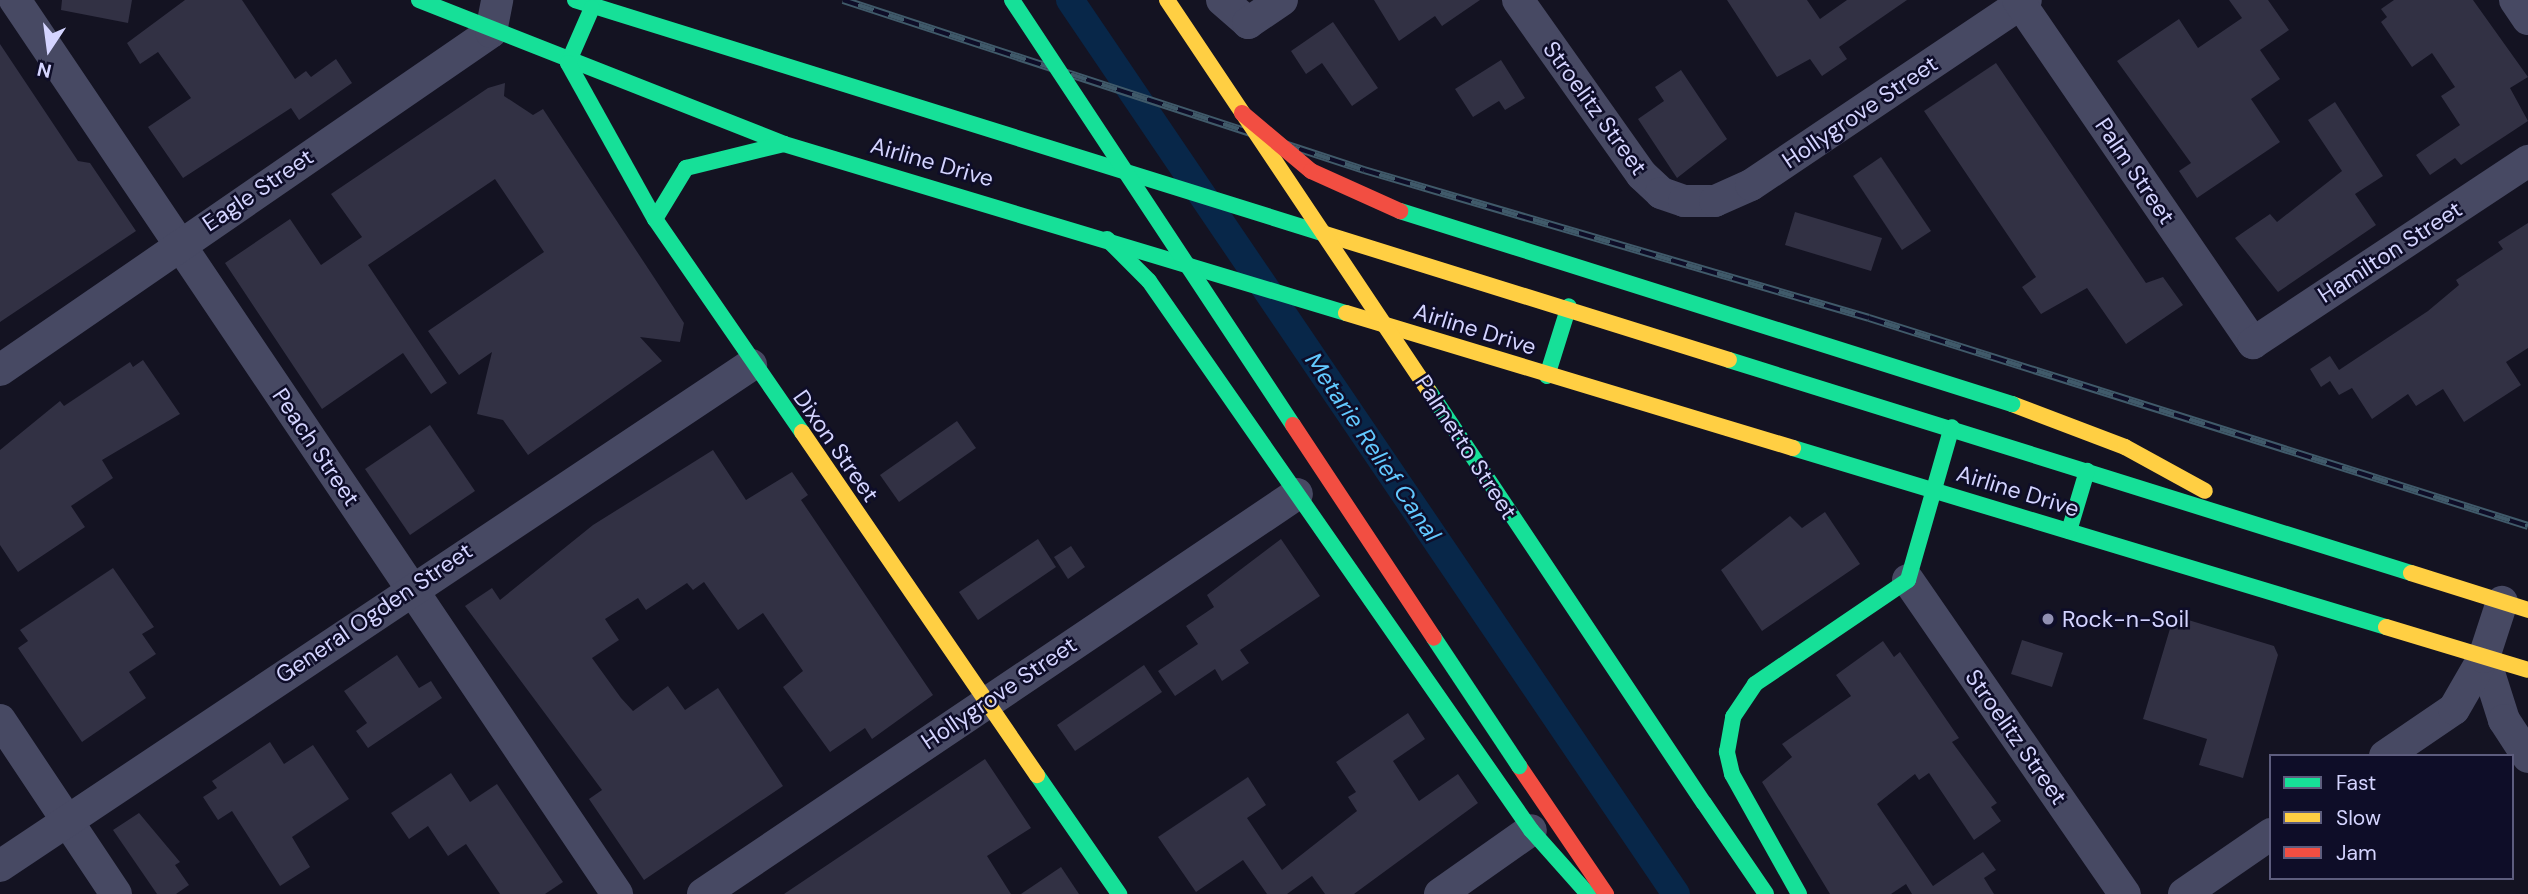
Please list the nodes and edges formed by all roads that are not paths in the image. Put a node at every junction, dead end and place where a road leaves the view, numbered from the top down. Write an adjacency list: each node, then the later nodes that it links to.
1 (15, 0): 22 (street, Peach Street)
2 (419, 0): 14 (main road, Airline Drive)
3 (497, 0): 14 (street)
4 (575, 0): 12 (main road, Airline Drive)
5 (1012, 0): 55 (main road, bridge)
6 (1167, 0): 16 (main road, Palmetto Street, bridge)
7 (1222, 0): 8 (street)
8 (1282, 0)
9 (1518, 0): 19 (street, Stroelitz Street)
10 (2515, 0): 13 (street)
11 (2021, 1): 19 (street, Hollygrove Street); 24 (street, Palm Street)
12 (592, 8): 15 (main road); 23 (main road, Airline Drive)
13 (2528, 19)
14 (491, 32): 15 (main road, Airline Drive); 22 (street, Eagle Street)
15 (568, 63): 17 (main road, Airline Drive); 20 (main road, Dixon Street)
16 (1242, 113): 33 (main road, bridge); 56 (main road, Palmetto Street, bridge)
17 (784, 144): 20 (main road); 21 (main road, Airline Drive)
18 (2528, 161): 24 (street, Hamilton Street)
19 (1684, 201)
20 (654, 219): 25 (main road, Dixon Street)
21 (1104, 235): 27 (main road, Airline Drive); 31 (main road)
22 (180, 244): 26 (street, Eagle Street); 35 (street, Peach Street)
23 (1569, 306): 27 (main road); 28 (main road, Airline Drive)
24 (2253, 343)
25 (751, 365): 35 (street, General Ogden Street); 41 (main road, Dixon Street)
26 (0, 370)
27 (1547, 376): 30 (main road, Airline Drive)
28 (1952, 427): 29 (main road, Airline Drive); 30 (main road)
29 (2087, 471): 32 (main road); 33 (main road, Airline Drive)
30 (1934, 489): 32 (main road, Airline Drive); 34 (main road)
31 (1297, 494): 41 (street, Hollygrove Street); 46 (main road)
32 (2069, 531): 38 (main road, Airline Drive)
33 (2287, 535): 37 (main road, Airline Drive)
34 (1908, 580): 57 (main road); 58 (street, Stroelitz Street)
35 (409, 587): 45 (street, General Ogden Street); 50 (street, Peach Street)
36 (2364, 597): 38 (main road)
37 (2515, 606): 39 (street)
38 (2357, 619): 39 (main road, Airline Drive)
39 (2484, 657): 40 (main road, Airline Drive); 43 (street); 44 (street)
40 (2528, 670)
41 (988, 699): 51 (street, Hollygrove Street); 52 (main road, Dixon Street)
42 (0, 720): 45 (street)
43 (2388, 754)
44 (2528, 757)
45 (66, 820): 48 (street, General Ogden Street); 49 (street)
46 (1531, 830): 53 (street); 54 (main road)
47 (2269, 835): 59 (street)
48 (0, 866)
49 (116, 894)
50 (617, 894)
51 (703, 894)
52 (1119, 894)
53 (1440, 894)
54 (1588, 894)
55 (1606, 894)
56 (1766, 894)
57 (1799, 894)
58 (2124, 894)
59 (2184, 894)

